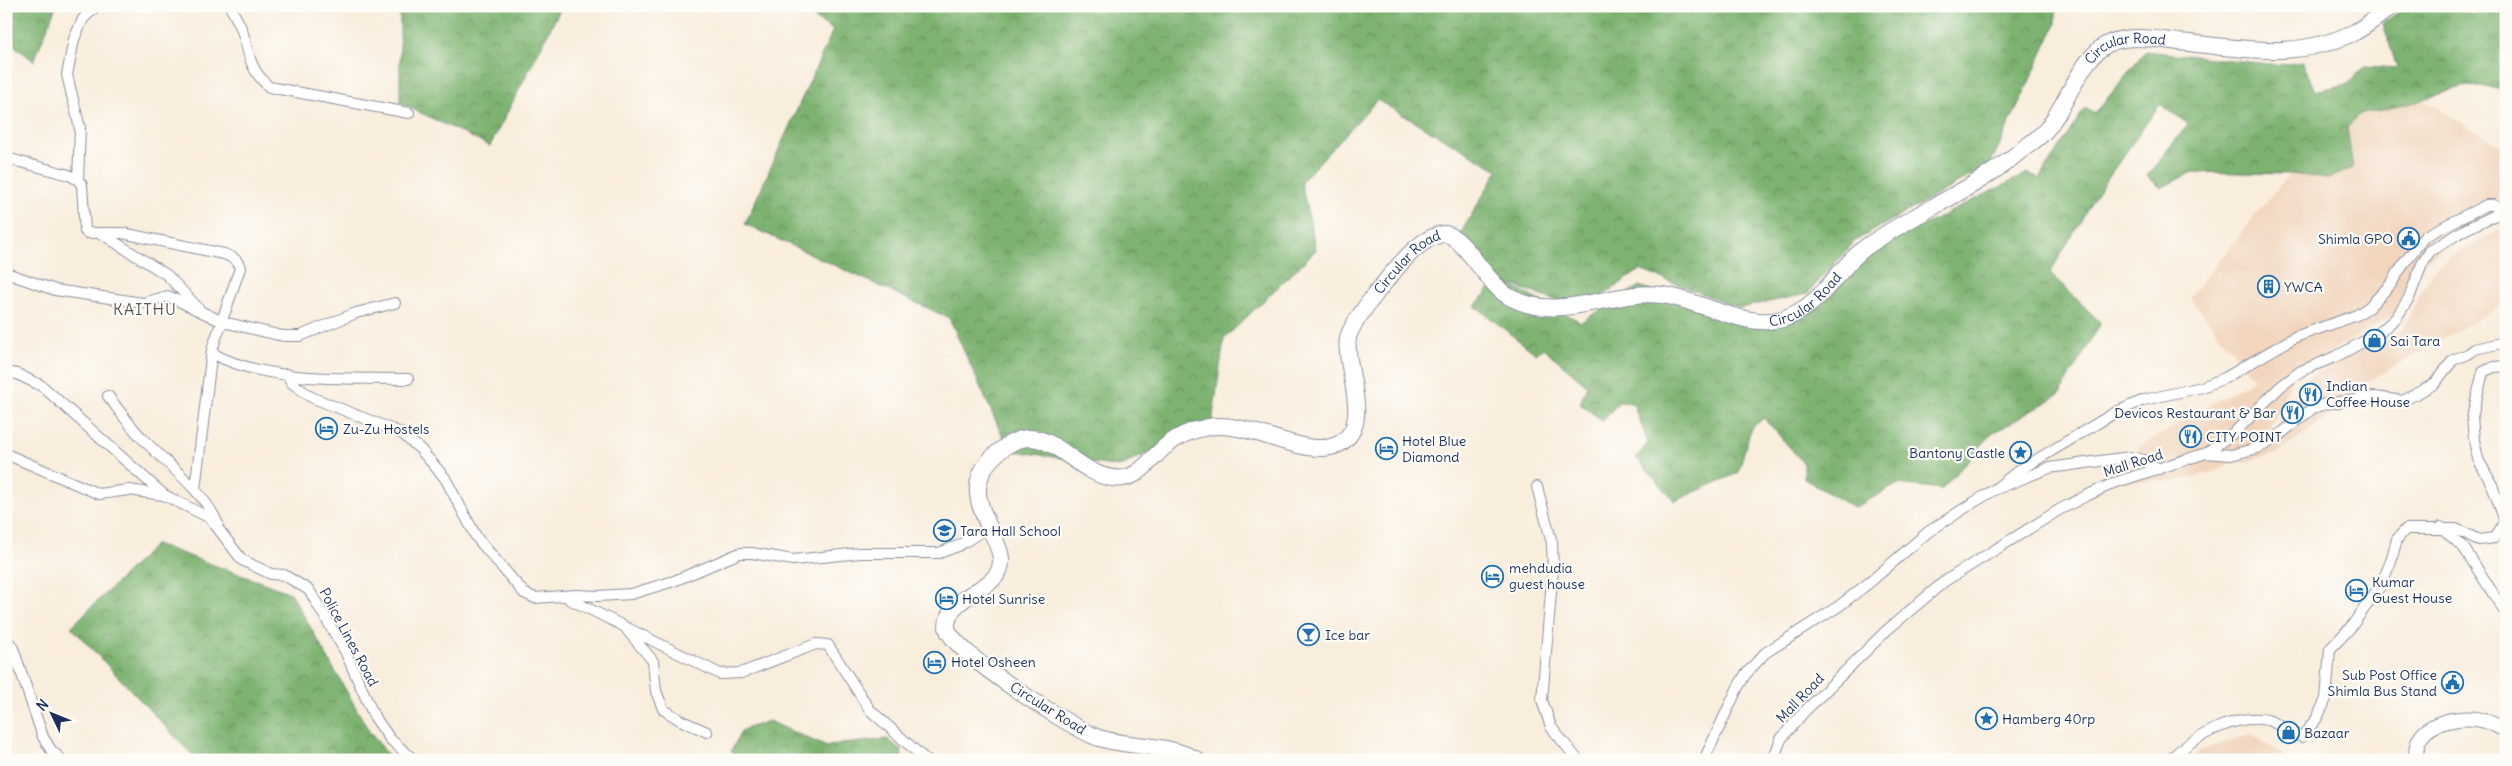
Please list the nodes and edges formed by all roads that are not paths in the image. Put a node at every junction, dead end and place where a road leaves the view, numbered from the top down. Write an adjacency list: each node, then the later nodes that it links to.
1 (96, 6): 6 (street)
2 (230, 6): 4 (street)
3 (2392, 6): 27 (main road, Circular Road)
4 (410, 113)
5 (6, 158): 6 (street)
6 (78, 180): 8 (street)
7 (2504, 210): 20 (street, Mall Road); 25 (street)
8 (102, 234): 11 (street); 12 (street)
9 (6, 273): 11 (street)
10 (396, 303): 12 (street)
11 (201, 312): 12 (street)
12 (223, 322): 14 (street)
13 (2506, 346): 20 (street)
14 (212, 353): 17 (street); 24 (street)
15 (2506, 366): 28 (street)
16 (6, 372): 26 (street, Police Lines Road)
17 (287, 374): 18 (street); 30 (street)
18 (408, 380)
19 (108, 396): 24 (street)
20 (2206, 453): 22 (street, Mall Road)
21 (6, 454): 26 (street)
22 (2159, 469): 25 (street); 42 (street, Mall Road)
23 (1536, 487): 40 (street)
24 (195, 488): 29 (street)
25 (1994, 490): 41 (street)
26 (164, 495): 29 (street, Police Lines Road)
27 (989, 527): 30 (street); 39 (main road, Circular Road)
28 (2441, 527): 31 (street); 43 (street)
29 (222, 534): 37 (street, Police Lines Road)
30 (567, 596): 32 (street)
31 (2506, 610)
32 (623, 626): 35 (street); 38 (street)
33 (6, 638): 36 (street)
34 (2506, 730): 44 (main road)
35 (707, 732)
36 (62, 760)
37 (414, 760)
38 (926, 760)
39 (1197, 760)
40 (1578, 760)
41 (1704, 760)
42 (1773, 760)
43 (2170, 760)
44 (2416, 760)

